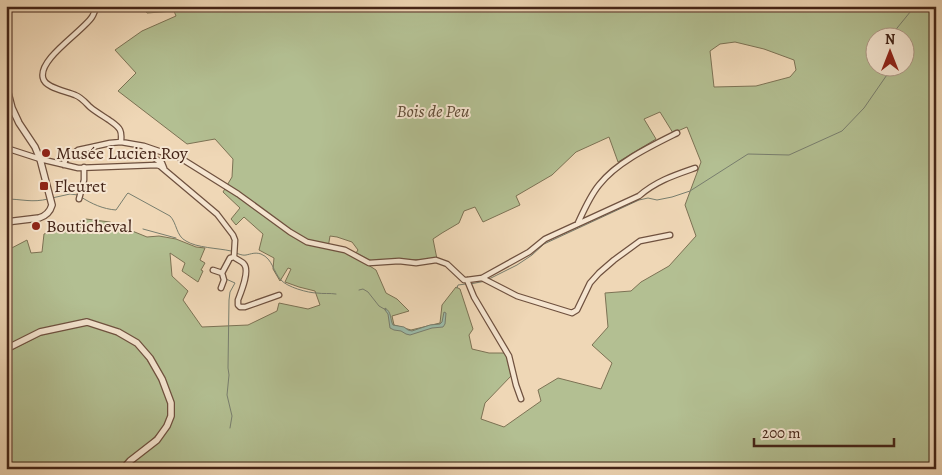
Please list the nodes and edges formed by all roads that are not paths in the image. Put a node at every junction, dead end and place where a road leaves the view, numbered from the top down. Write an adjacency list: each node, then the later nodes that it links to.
1 (97, 6): 4 (street)
2 (6, 85): 7 (street)
3 (677, 133): 14 (street)
4 (121, 142): 5 (street); 8 (street)
5 (144, 146): 11 (street); 20 (street)
6 (6, 148): 7 (street)
7 (40, 159): 8 (street); 13 (street)
8 (64, 165): 9 (street)
9 (84, 167): 11 (street); 12 (street)
10 (696, 168): 14 (street)
11 (164, 169): 16 (street)
12 (80, 197)
13 (6, 222)
14 (578, 223): 19 (street)
15 (670, 235): 19 (street)
16 (235, 254): 18 (street); 22 (street)
17 (213, 270): 18 (street)
18 (222, 273): 21 (street)
19 (485, 280): 20 (street)
20 (468, 283): 24 (street)
21 (221, 288)
22 (279, 295)
23 (6, 350): 26 (street)
24 (521, 399)
25 (936, 456): 27 (street)
26 (123, 469)
27 (931, 469)

